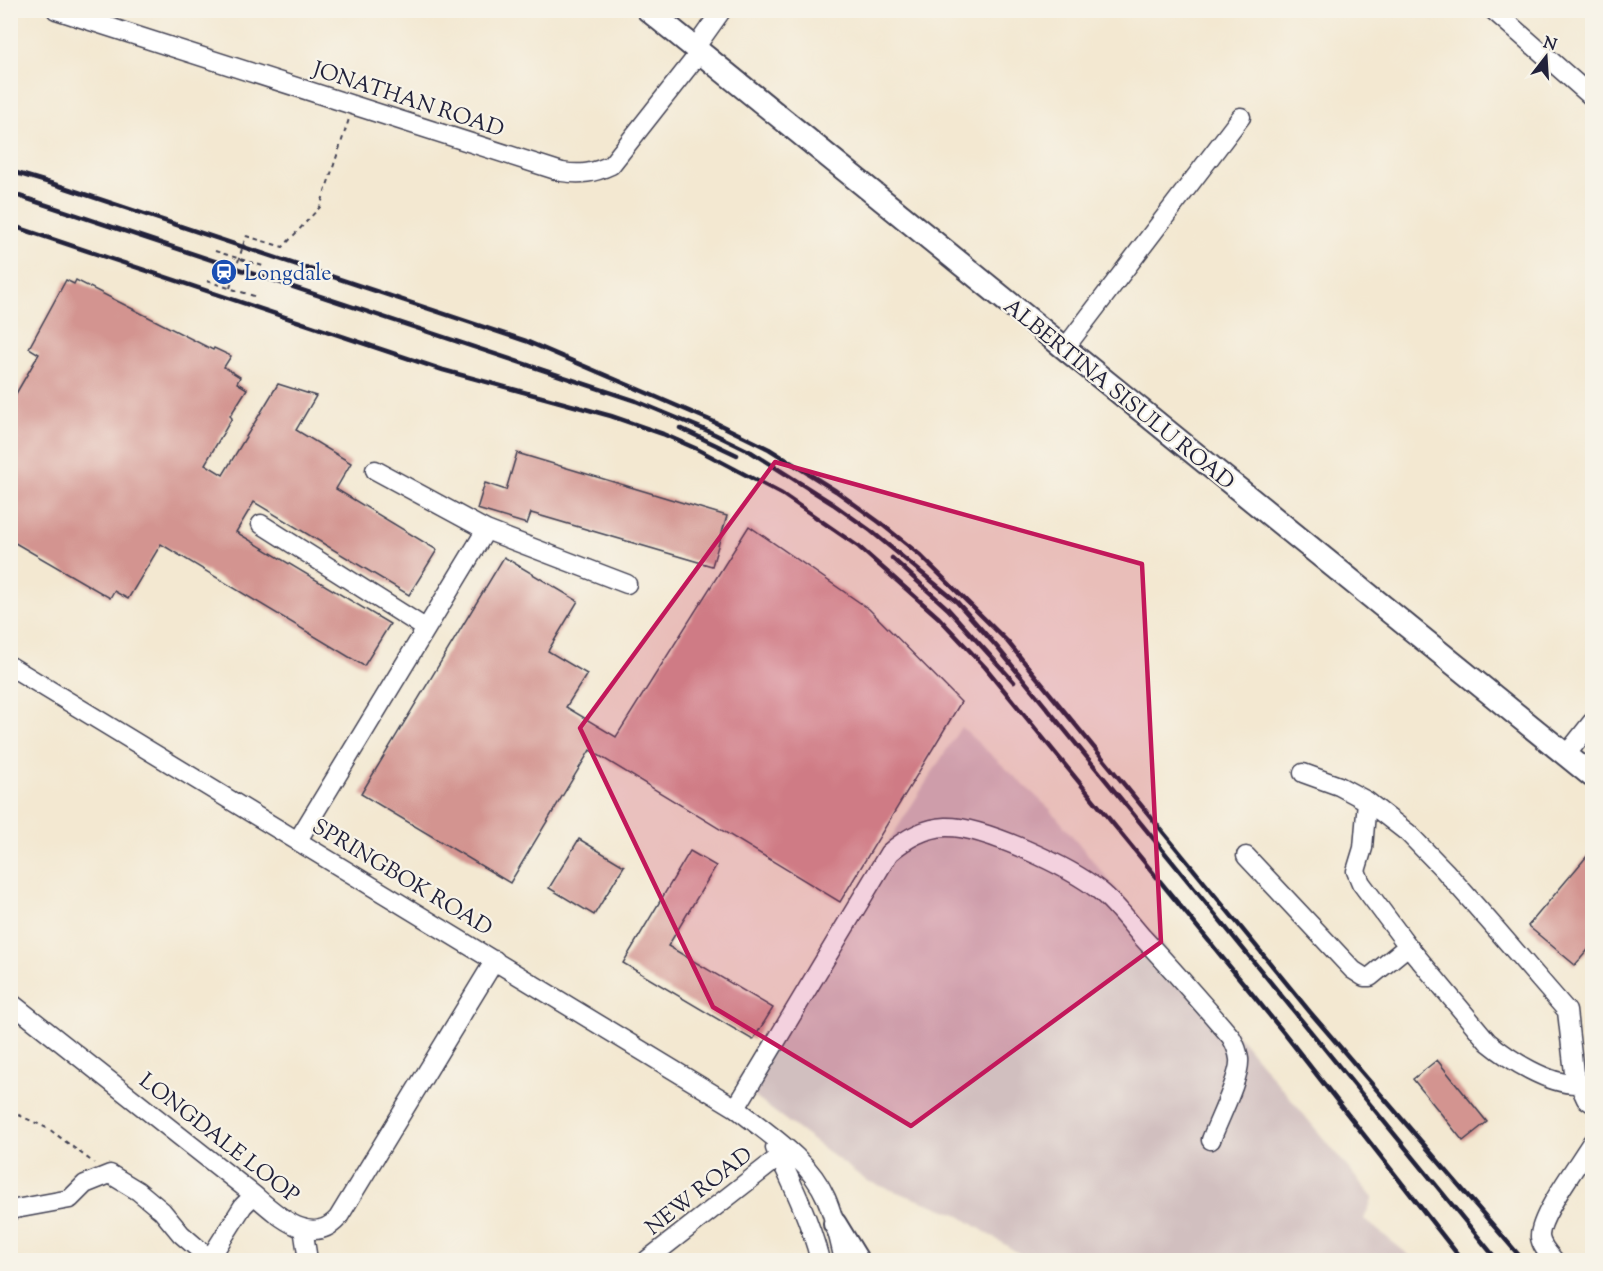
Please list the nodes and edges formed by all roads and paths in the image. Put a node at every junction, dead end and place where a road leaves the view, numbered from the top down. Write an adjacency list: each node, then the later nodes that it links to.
1 (56, 10): 7 (street, JONATHAN ROAD)
2 (648, 10): 5 (main road, ALBERTINA SISULU ROAD)
3 (722, 10): 5 (street, JONATHAN ROAD)
4 (1493, 10): 6 (street)
5 (697, 50): 7 (street, JONATHAN ROAD); 15 (main road, ALBERTINA SISULU ROAD)
6 (1593, 97)
7 (354, 105): 10 (path, bridge)
8 (1241, 117): 15 (street)
9 (215, 251): 10 (path)
10 (240, 258): 11 (path); 13 (path, bridge)
11 (266, 267)
12 (207, 281): 13 (path)
13 (230, 288): 14 (path)
14 (254, 296)
15 (1065, 348): 23 (main road, ALBERTINA SISULU ROAD)
16 (375, 470): 18 (street)
17 (261, 524): 20 (street)
18 (486, 530): 19 (street); 20 (street)
19 (627, 584)
20 (425, 628): 27 (street)
21 (10, 666): 27 (street, SPRINGBOK ROAD)
22 (1593, 722): 23 (street)
23 (1566, 755): 25 (main road, ALBERTINA SISULU ROAD)
24 (1303, 773): 26 (street)
25 (1593, 776)
26 (1367, 801): 29 (street); 32 (street)
27 (298, 840): 30 (street, SPRINGBOK ROAD)
28 (1246, 856): 29 (street)
29 (1408, 946): 32 (street)
30 (495, 960): 34 (street, SPRINGBOK ROAD); 44 (street, LONGDALE LOOP)
31 (10, 1002): 41 (street, LONGDALE LOOP)
32 (1578, 1084): 33 (street)
33 (1593, 1103)
34 (736, 1108): 36 (street, SPRINGBOK ROAD); 37 (street)
35 (10, 1110): 40 (path)
36 (767, 1133): 39 (street, SPRINGBOK ROAD); 43 (street, SPRINGBOK ROAD)
37 (1211, 1140)
38 (1593, 1142): 45 (street)
39 (779, 1157): 48 (street, NEW ROAD); 49 (street, SPRINGBOK ROAD)
40 (110, 1174): 42 (street); 46 (street)
41 (254, 1195): 44 (street, LONGDALE LOOP); 46 (street)
42 (10, 1210)
43 (836, 1224): 50 (street, SPRINGBOK ROAD); 51 (main road)
44 (303, 1228): 47 (street)
45 (1549, 1254)
46 (209, 1260)
47 (309, 1260)
48 (647, 1260)
49 (820, 1260)
50 (844, 1260)
51 (857, 1260)

